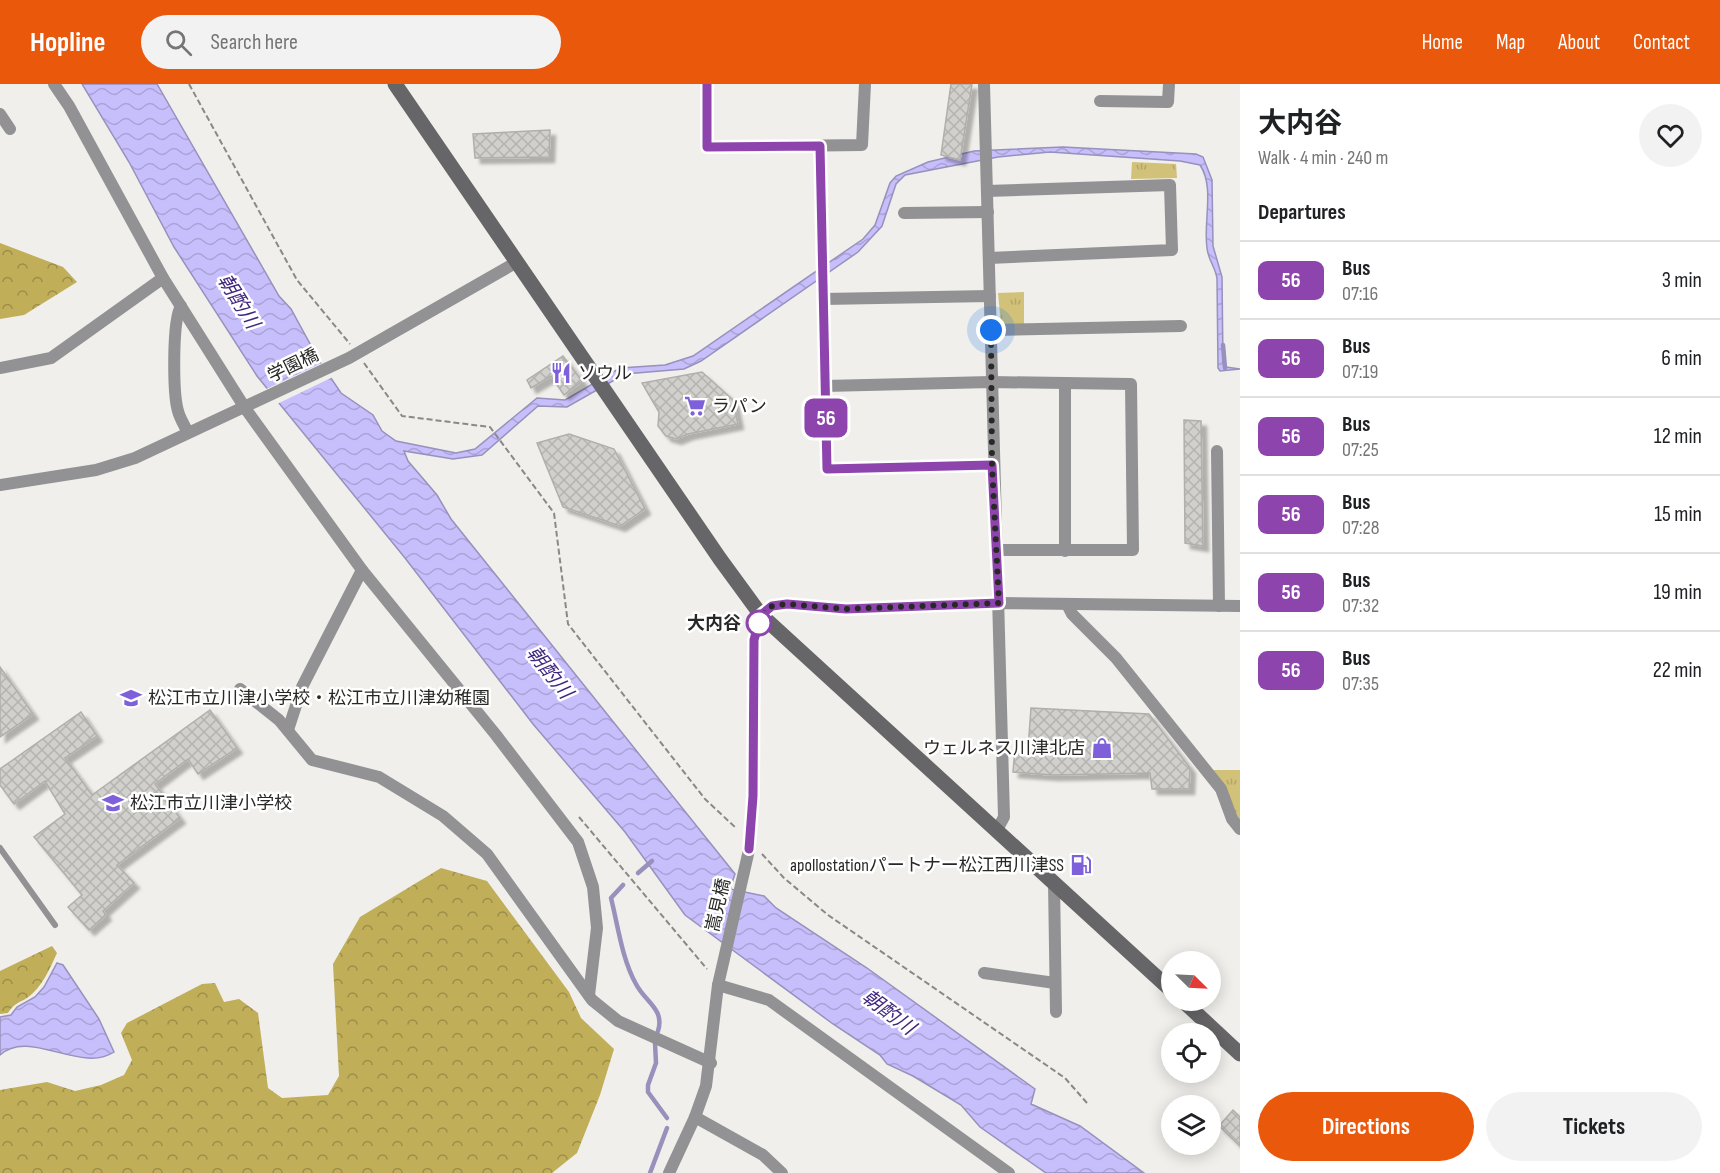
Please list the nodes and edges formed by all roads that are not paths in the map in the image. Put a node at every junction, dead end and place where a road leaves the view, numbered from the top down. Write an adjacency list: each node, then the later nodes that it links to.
1 (54, 84): 16 (street)
2 (395, 84): 15 (street)
3 (707, 84): 10 (street)
4 (865, 84): 10 (street)
5 (984, 84): 11 (street)
6 (1169, 84): 7 (street)
7 (1100, 102)
8 (0, 114): 9 (street)
9 (10, 129)
10 (820, 146): 18 (street)
11 (987, 191): 12 (street); 14 (street)
12 (988, 212): 13 (street); 14 (street)
13 (904, 213)
14 (989, 258): 17 (street)
15 (516, 262): 26 (street, 学園橋); 38 (street)
16 (163, 278): 19 (street); 22 (street)
17 (990, 296): 18 (street); 21 (street)
18 (823, 299): 25 (street)
19 (181, 306): 26 (street); 27 (street)
20 (1181, 326): 21 (street)
21 (991, 330): 23 (street)
22 (0, 368)
23 (992, 382): 24 (street); 25 (street); 29 (street)
24 (1065, 383): 32 (street); 32 (street)
25 (825, 386): 29 (street)
26 (249, 406): 27 (street, 学園橋); 33 (street)
27 (188, 433): 30 (street, 学園橋)
28 (1217, 451): 36 (street)
29 (992, 465): 31 (street)
30 (0, 485)
31 (997, 550): 32 (street); 34 (street)
32 (1065, 550)
33 (362, 570): 40 (street); 50 (street)
34 (999, 603): 35 (street); 38 (street); 42 (street)
35 (1067, 604): 36 (street); 41 (street)
36 (1219, 606): 37 (street)
37 (1240, 606)
38 (761, 615): 42 (street); 49 (street, 嵩見橋)
39 (240, 689): 40 (street)
40 (288, 730): 50 (street)
41 (1240, 829)
42 (997, 831): 44 (street)
43 (0, 848): 45 (lane)
44 (1054, 883): 47 (street); 48 (street)
45 (55, 925)
46 (984, 972): 48 (street)
47 (1161, 981)
48 (1055, 983): 52 (street)
49 (718, 985): 54 (street, 嵩見橋); 58 (street)
50 (589, 995): 54 (street)
51 (1194, 1011): 53 (street)
52 (1056, 1012)
53 (1240, 1054)
54 (711, 1063): 55 (street, 嵩見橋)
55 (695, 1117): 56 (street, 嵩見橋); 57 (street)
56 (669, 1173)
57 (782, 1173)
58 (1009, 1173)

